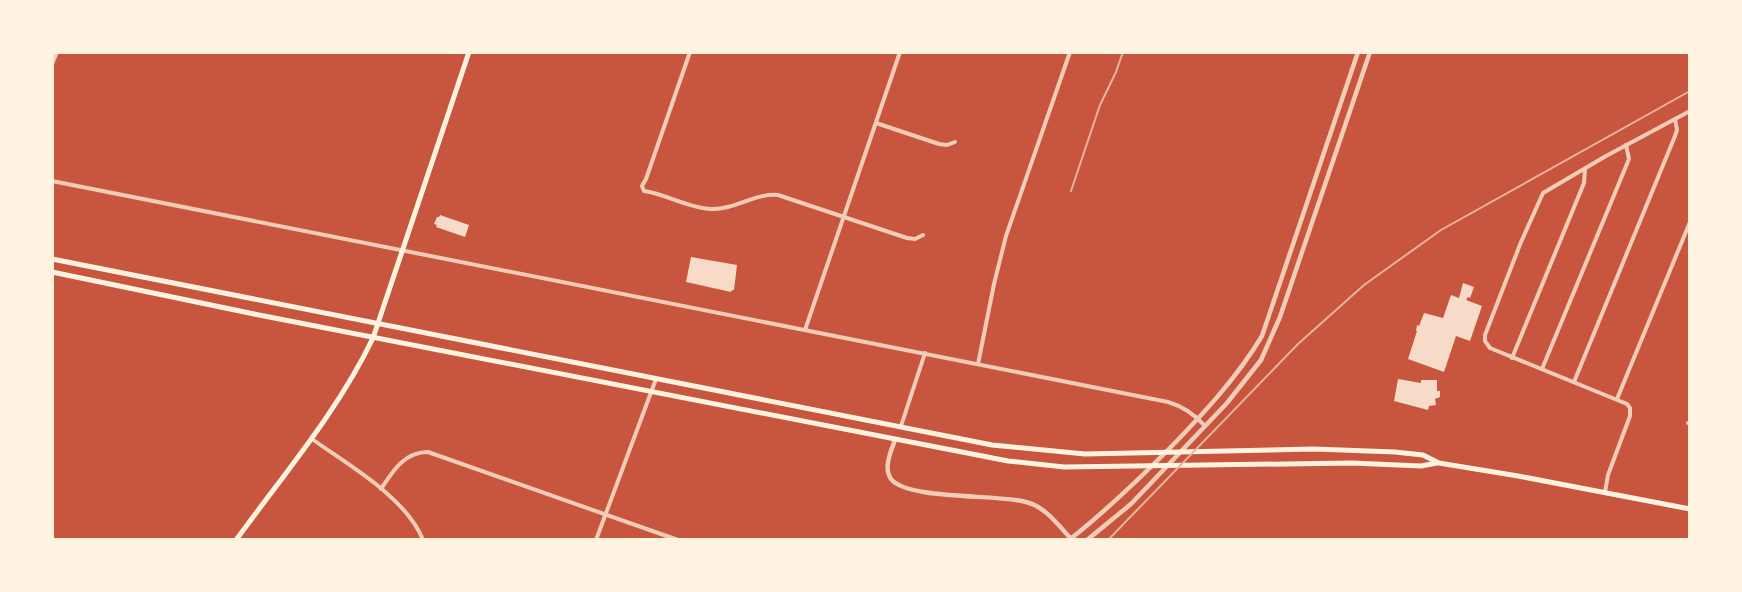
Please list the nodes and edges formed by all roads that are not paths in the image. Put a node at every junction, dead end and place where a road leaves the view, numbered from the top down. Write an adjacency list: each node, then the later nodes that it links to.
1 (57, 52): 8 (street)
2 (470, 52): 19 (main road)
3 (690, 52): 16 (street)
4 (900, 52): 11 (street)
5 (1070, 52): 27 (street)
6 (1358, 52): 33 (street)
7 (1370, 52): 35 (street)
8 (52, 64)
9 (1689, 111): 10 (street)
10 (1675, 119): 13 (street); 30 (street)
11 (876, 123): 12 (street); 16 (street)
12 (955, 142)
13 (1626, 146): 14 (street); 28 (street)
14 (1585, 168): 26 (street); 26 (street)
15 (52, 181): 19 (street)
16 (844, 216): 18 (street); 23 (street)
17 (1689, 222): 32 (street)
18 (923, 235)
19 (402, 250): 22 (main road); 23 (street)
20 (52, 259): 22 (main road)
21 (52, 272): 24 (main road)
22 (379, 324): 24 (main road); 29 (main road)
23 (805, 330): 25 (street)
24 (373, 338): 31 (main road); 36 (main road)
25 (925, 354): 27 (street); 34 (street)
26 (1512, 358): 28 (street)
27 (978, 364): 33 (street)
28 (1542, 369): 30 (street)
29 (656, 379): 31 (street); 34 (main road)
30 (1574, 382): 32 (street)
31 (651, 391): 37 (main road); 42 (street)
32 (1617, 399): 40 (street)
33 (1198, 418): 35 (street); 43 (street)
34 (901, 426): 38 (main road)
35 (1205, 426): 48 (street)
36 (311, 438): 39 (street); 44 (main road)
37 (895, 440): 38 (main road); 43 (street)
38 (1439, 463): 40 (main road)
39 (381, 489): 42 (street); 45 (street)
40 (1605, 492): 41 (main road)
41 (1689, 509)
42 (605, 514): 46 (street); 47 (street)
43 (1070, 539)
44 (236, 540)
45 (423, 540)
46 (596, 540)
47 (678, 540)
48 (1087, 540)

